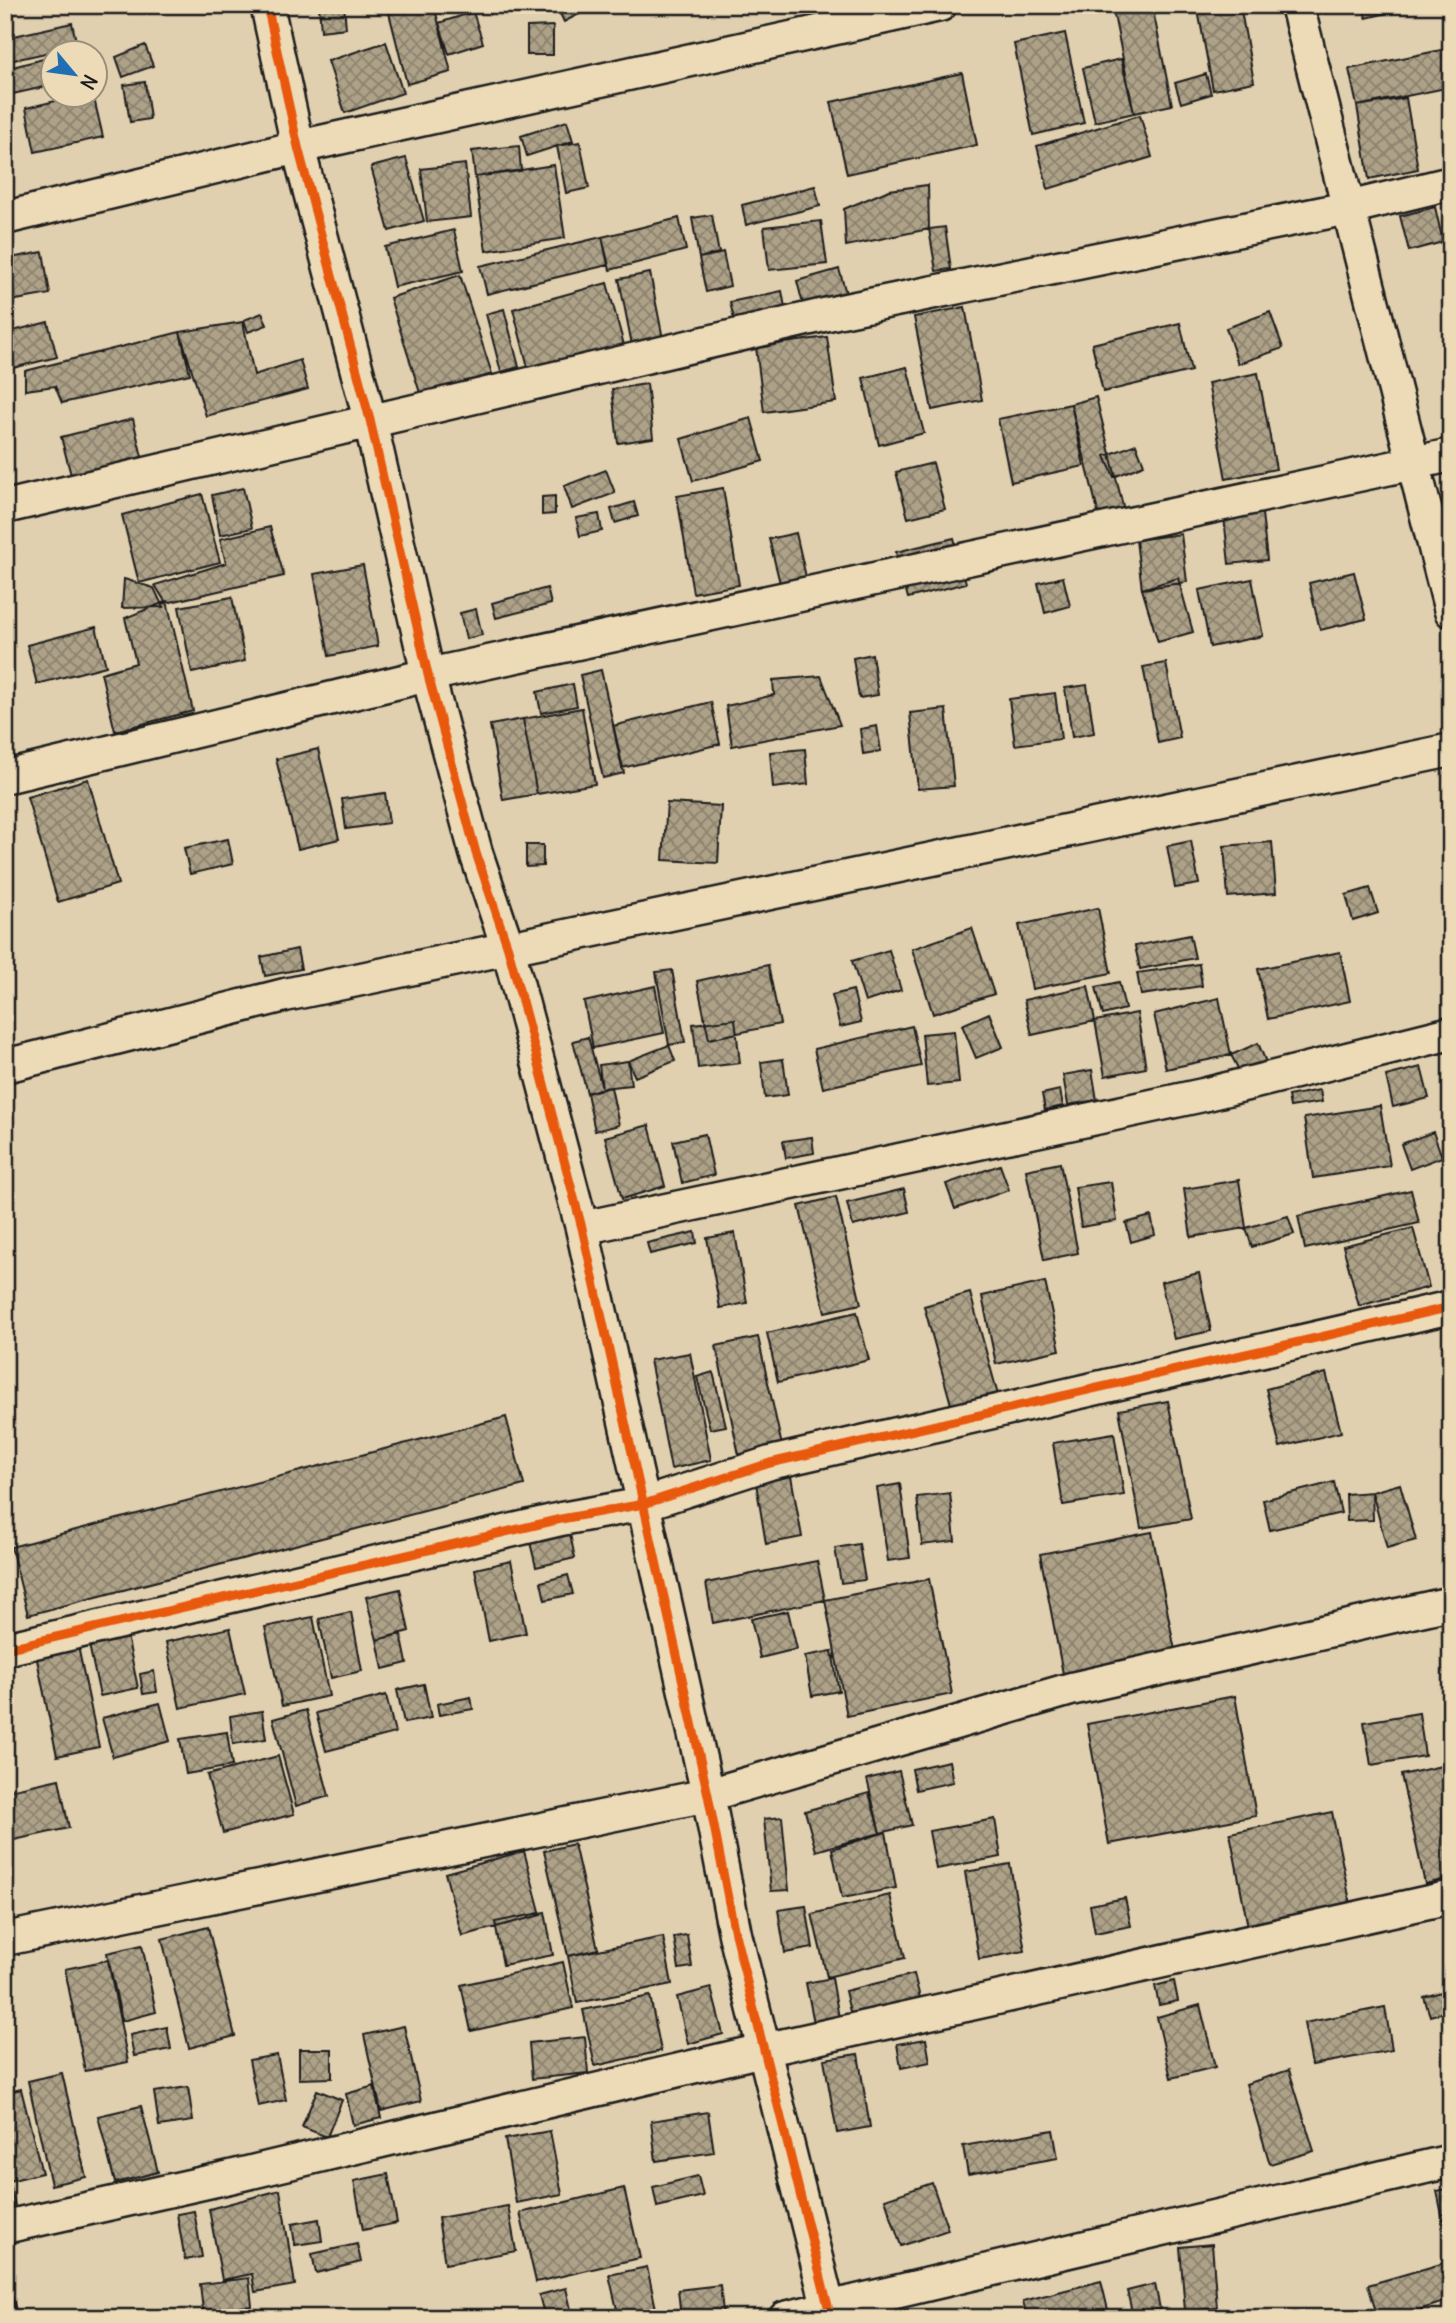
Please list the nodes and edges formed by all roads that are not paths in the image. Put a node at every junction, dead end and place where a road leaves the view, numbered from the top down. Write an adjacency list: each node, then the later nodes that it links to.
1 (267, 5): 4 (street)
2 (940, 5): 4 (street)
3 (1297, 5): 6 (street)
4 (298, 147): 7 (street); 8 (street)
5 (1451, 183): 6 (street)
6 (1348, 208): 8 (street); 10 (street)
7 (5, 218)
8 (370, 420): 11 (street); 13 (street)
9 (1451, 456): 10 (street)
10 (1414, 464): 12 (street); 13 (street)
11 (5, 507)
12 (1451, 611)
13 (428, 675): 15 (street); 16 (street)
14 (1451, 750): 16 (street)
15 (5, 777)
16 (508, 948): 18 (street); 19 (street)
17 (1451, 1033): 19 (street)
18 (5, 1066)
19 (582, 1228): 21 (street)
20 (1451, 1307): 21 (street)
21 (644, 1504): 23 (street); 24 (street)
22 (1451, 1603): 24 (street)
23 (5, 1648)
24 (708, 1795): 26 (street); 27 (street)
25 (1451, 1896): 27 (street)
26 (5, 1939)
27 (763, 2050): 29 (street); 30 (street)
28 (1451, 2161): 30 (street)
29 (5, 2227)
30 (829, 2313): 31 (street)
31 (785, 2318)

